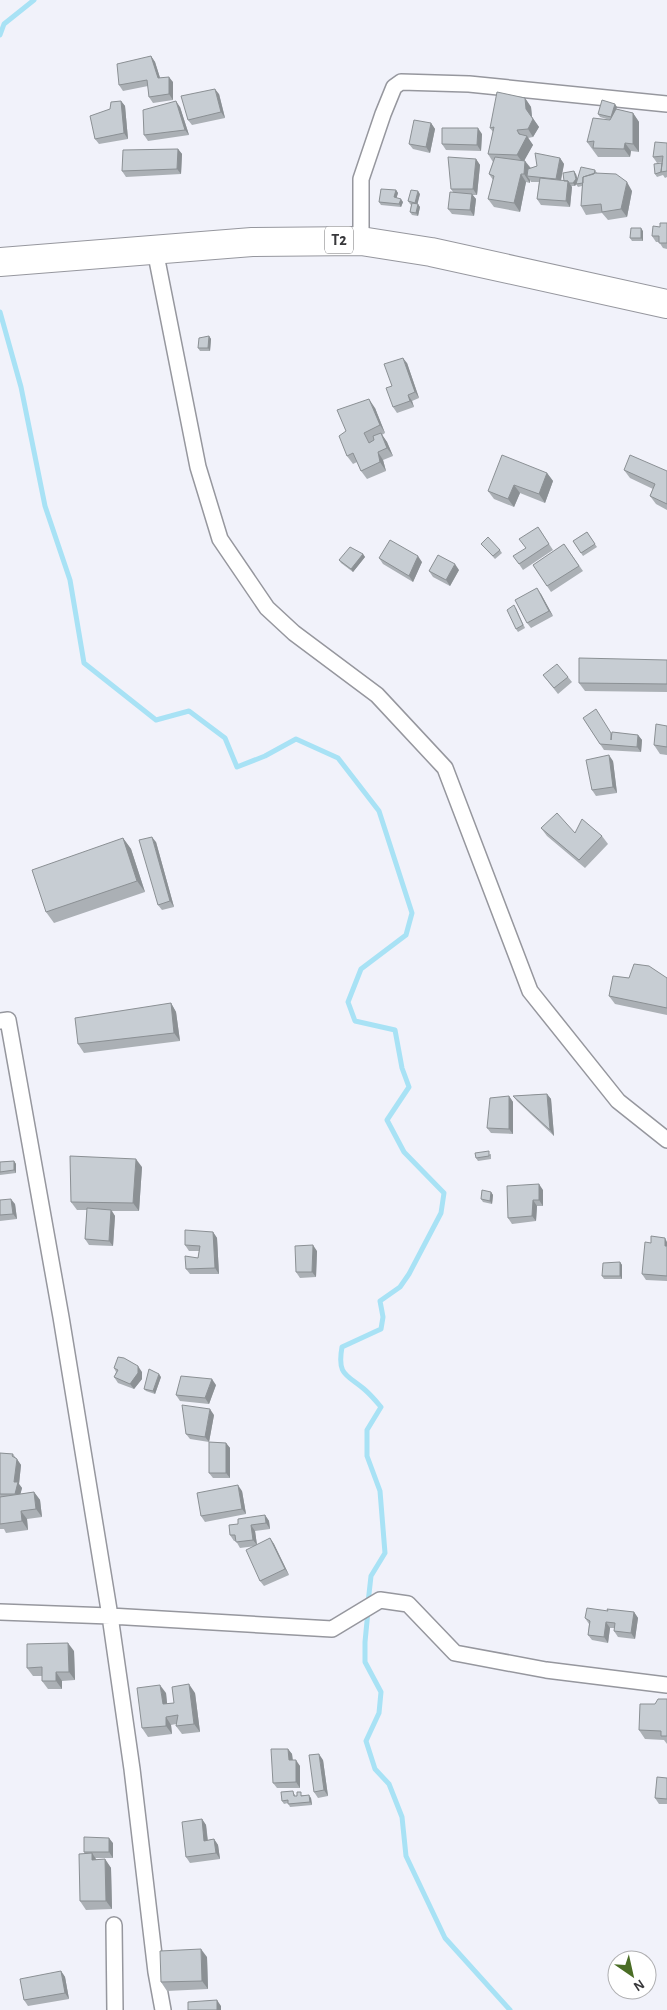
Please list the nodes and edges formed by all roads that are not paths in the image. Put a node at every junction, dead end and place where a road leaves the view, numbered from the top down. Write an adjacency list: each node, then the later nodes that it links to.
1 (667, 104): 2 (street)
2 (361, 241): 3 (highway, T2); 5 (highway, T2)
3 (155, 250): 4 (highway, T2); 7 (street)
4 (2, 262)
5 (667, 304)
6 (0, 1021): 9 (street)
7 (667, 1140)
8 (0, 1612): 9 (street)
9 (110, 1616): 10 (street); 13 (street)
10 (667, 1685)
11 (114, 1925): 12 (street)
12 (115, 2010)
13 (163, 2010)

